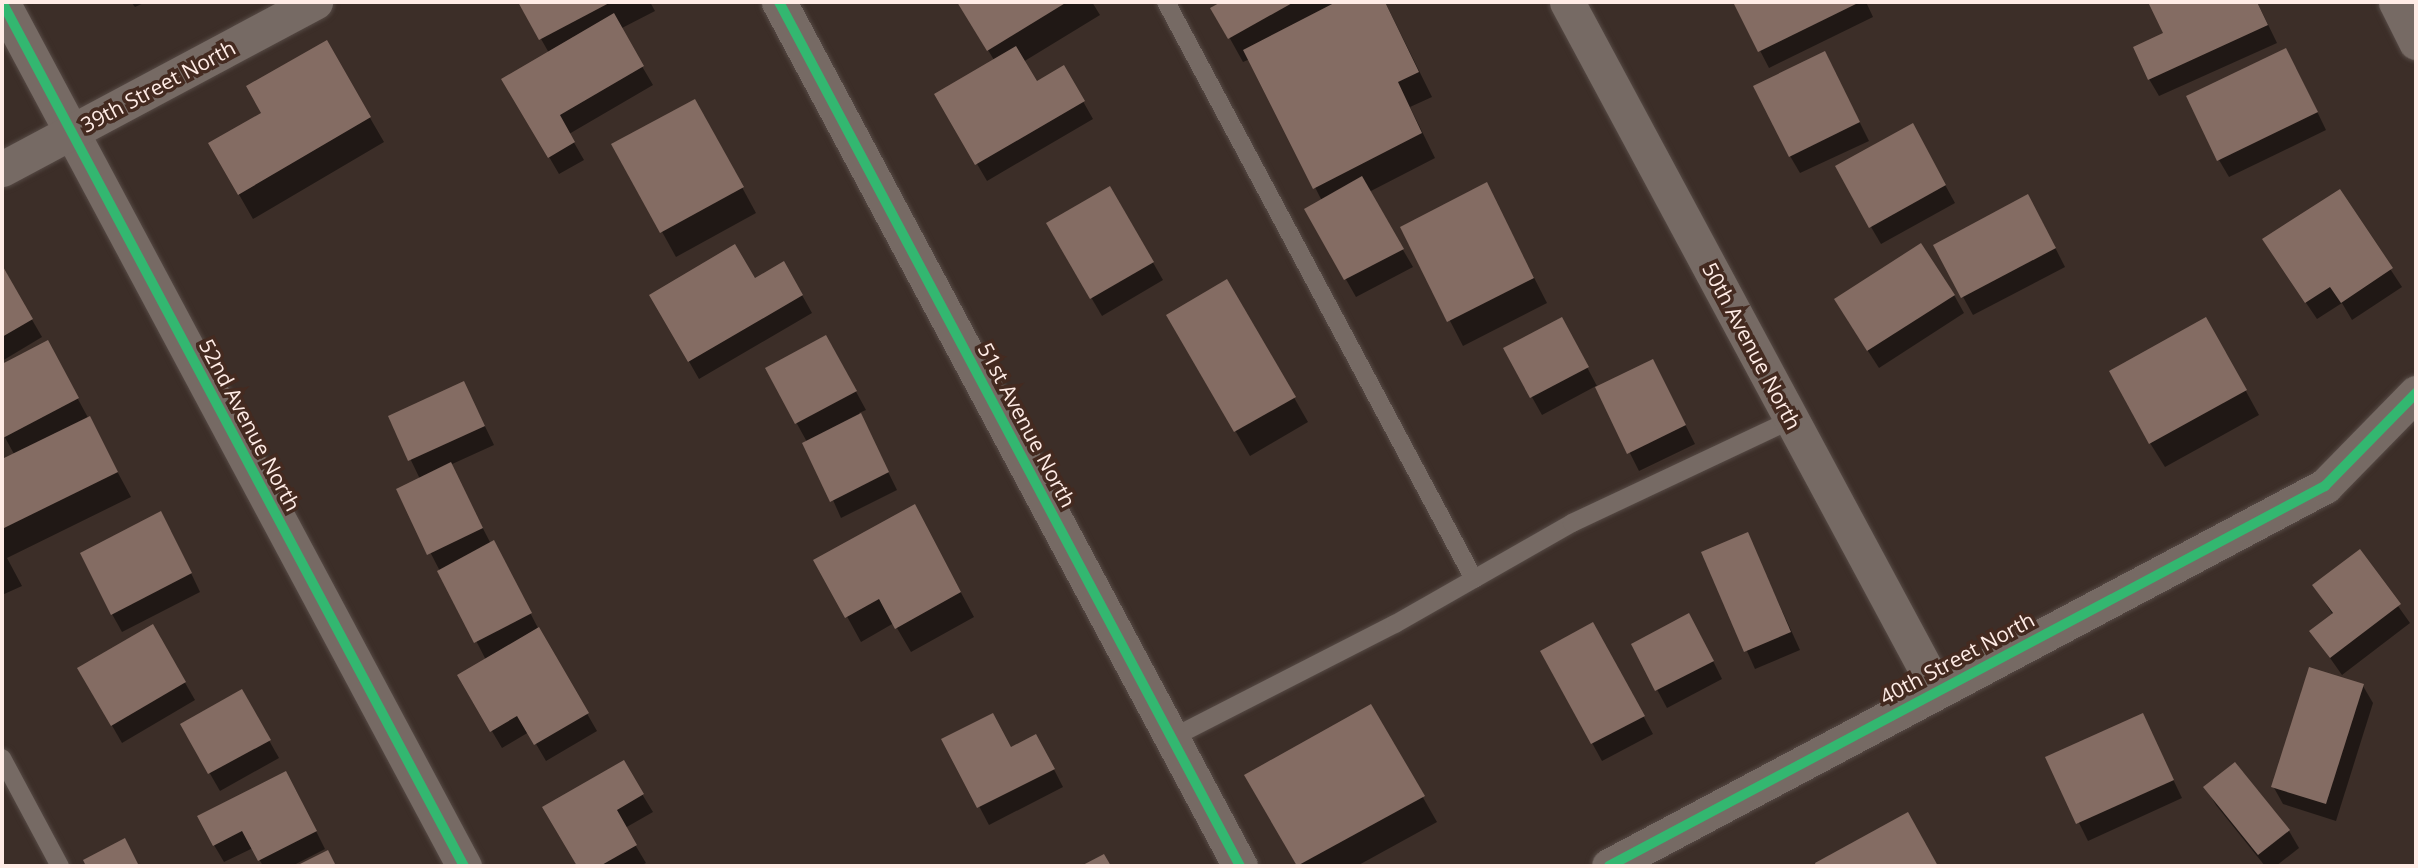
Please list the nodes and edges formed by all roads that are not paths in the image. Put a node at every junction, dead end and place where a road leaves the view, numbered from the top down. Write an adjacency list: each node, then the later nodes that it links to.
1 (2, 2): 8 (street, 52nd Avenue North)
2 (315, 2): 8 (street, 39th Street North)
3 (779, 2): 14 (street, 51st Avenue North)
4 (1166, 2): 12 (lane)
5 (1567, 2): 11 (street, 50th Avenue North)
6 (2396, 2): 7 (street)
7 (2416, 42)
8 (72, 132): 9 (street, 39th Street North); 17 (street, 52nd Avenue North)
9 (2, 169)
10 (2416, 393): 13 (street, 40th Street North)
11 (1791, 420): 12 (lane); 13 (street, 50th Avenue North)
12 (1474, 579): 14 (lane)
13 (1937, 690): 19 (street, 40th Street North)
14 (1172, 738): 18 (street, 51st Avenue North)
15 (2, 758): 16 (lane)
16 (60, 866)
17 (464, 866)
18 (1240, 866)
19 (1609, 866)

